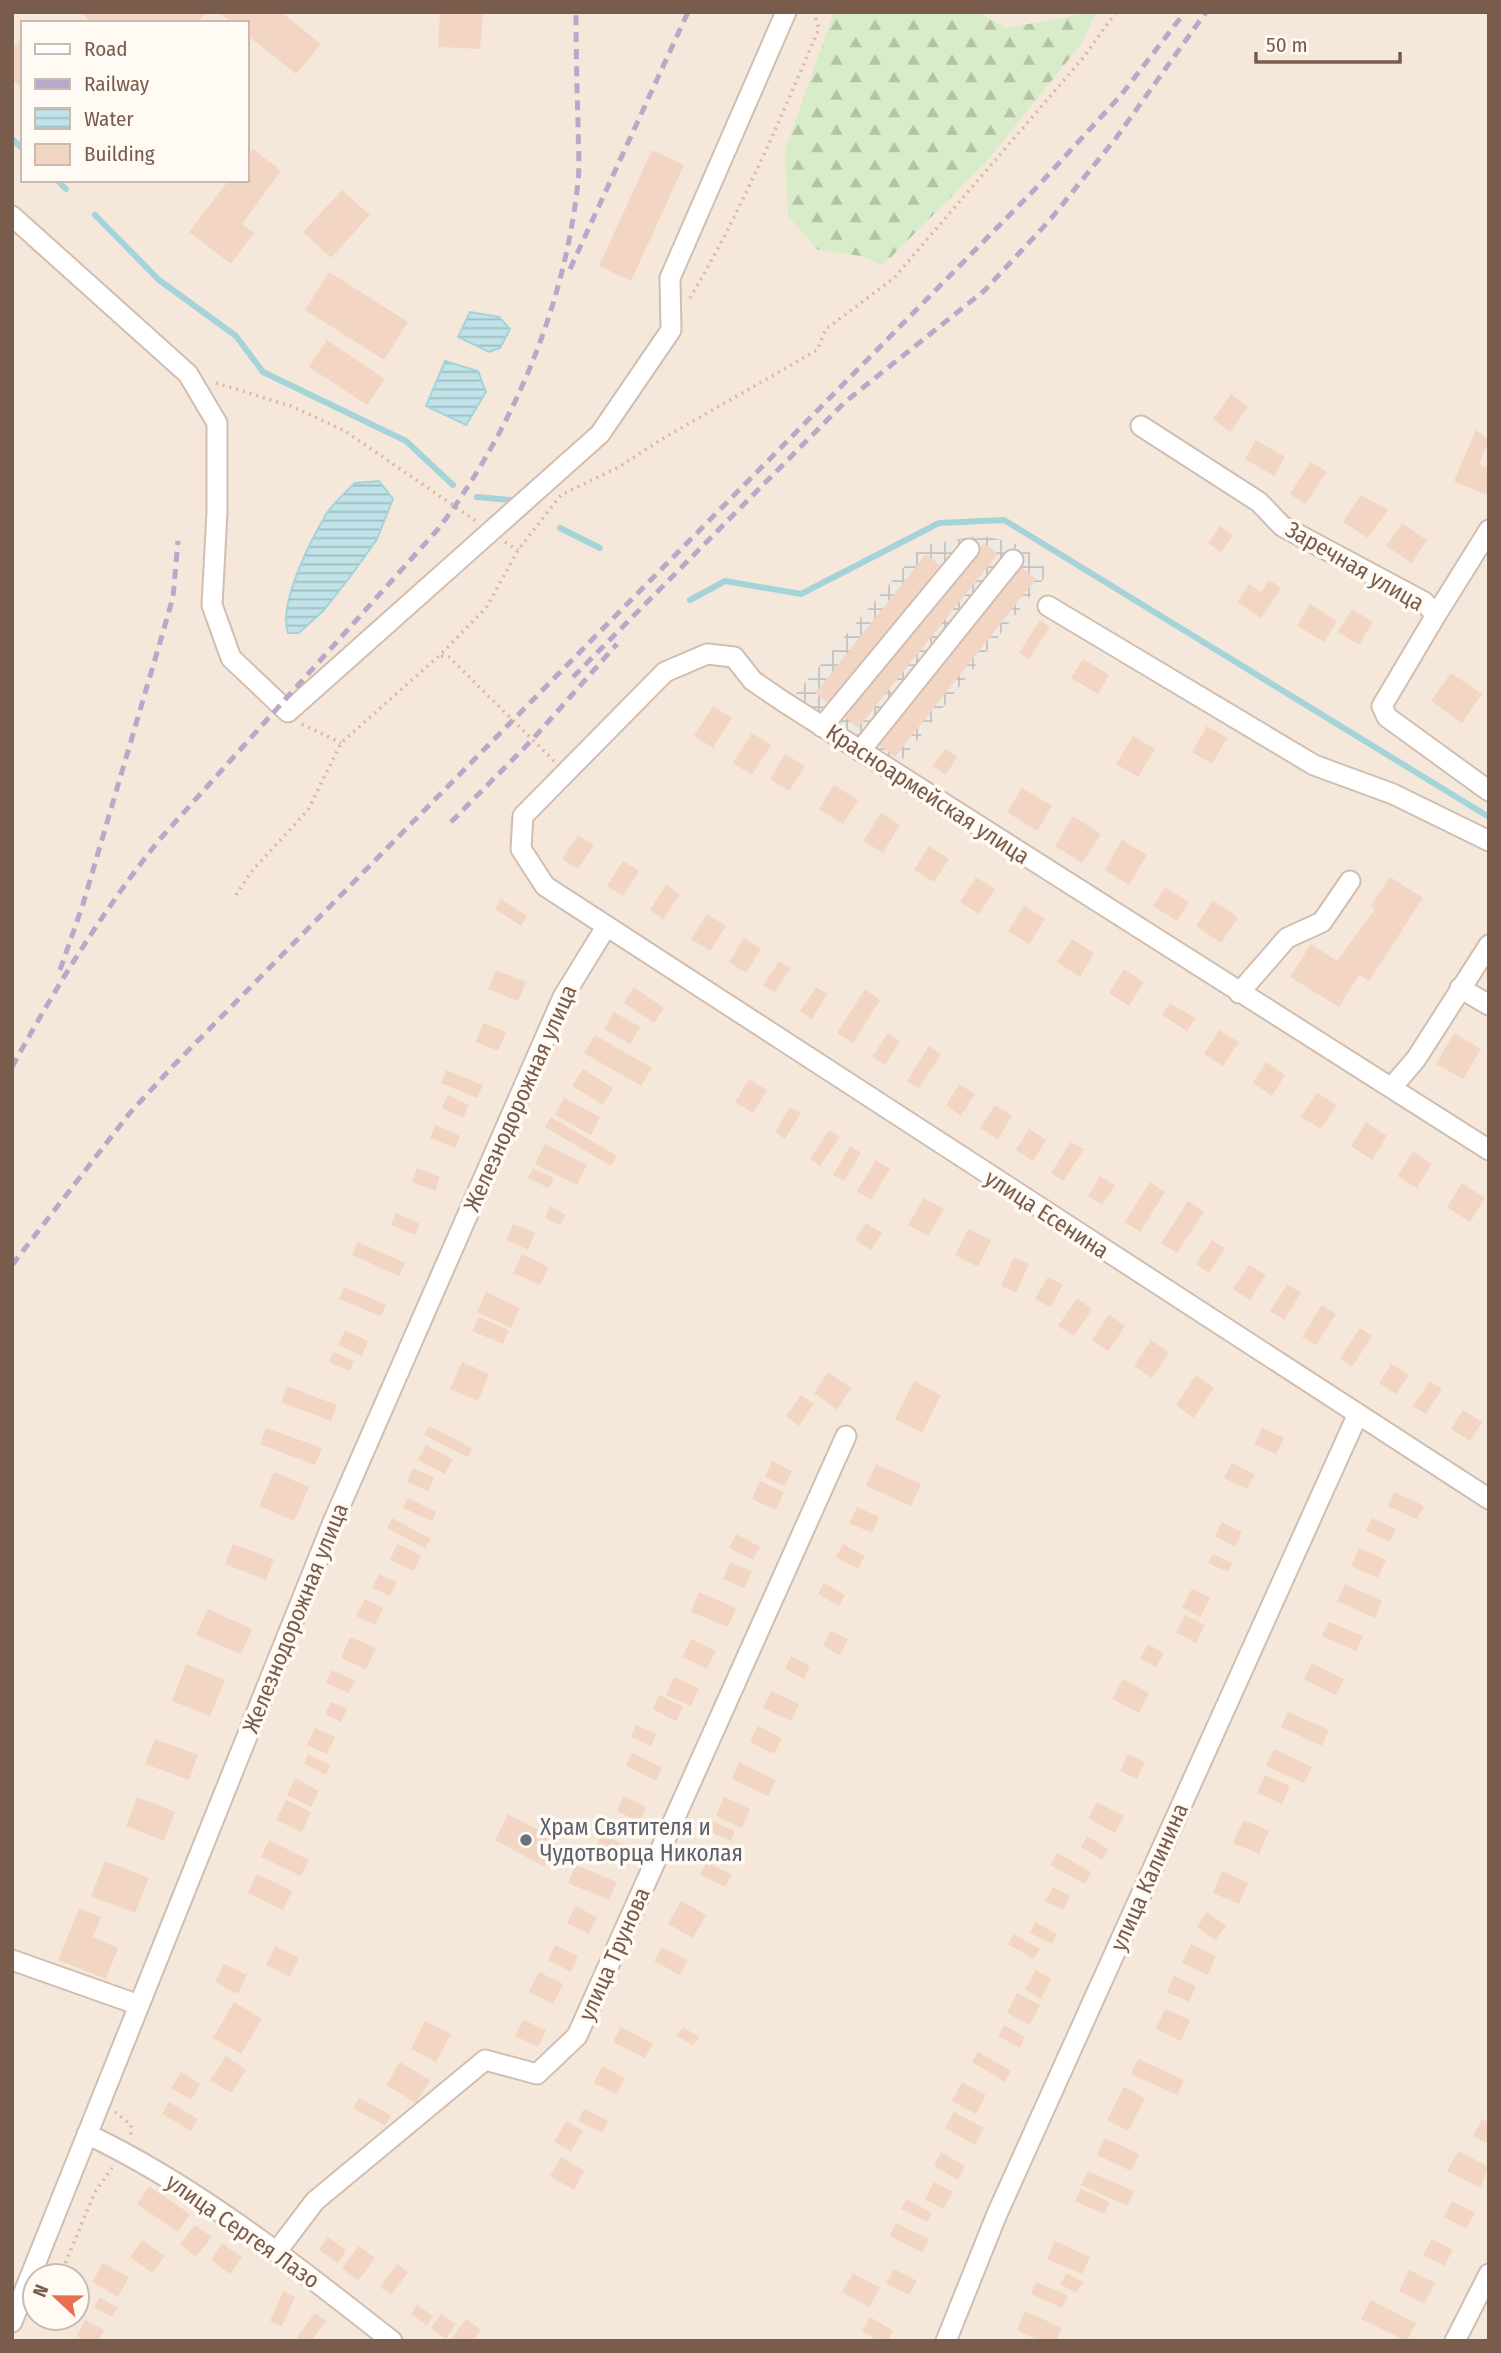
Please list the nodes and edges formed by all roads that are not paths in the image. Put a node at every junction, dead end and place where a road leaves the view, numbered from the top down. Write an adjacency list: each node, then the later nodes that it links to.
1 (786, 12): 2 (street)
2 (12, 216)
3 (1141, 426): 8 (street, Заречная улица)
4 (1489, 530): 8 (street)
5 (969, 549): 9 (street)
6 (1013, 560): 10 (street)
7 (1048, 606): 12 (street)
8 (1436, 615): 11 (street, Заречная улица)
9 (822, 727): 10 (street, Красноармейская улица); 14 (street, Красноармейская улица)
10 (860, 751): 17 (street, Красноармейская улица)
11 (1489, 791)
12 (1489, 841)
13 (1350, 881): 17 (street)
14 (606, 927): 21 (street, улица Есенина); 25 (street, Железнодорожная улица)
15 (1489, 945): 16 (street)
16 (1460, 988): 18 (street); 19 (street)
17 (1239, 993): 19 (street, Красноармейская улица)
18 (1489, 1006)
19 (1392, 1087): 20 (street, Красноармейская улица)
20 (1489, 1150)
21 (1357, 1416): 23 (street, улица Есенина); 31 (street, улица Калинина)
22 (846, 1437): 27 (street, улица Трунова)
23 (1489, 1499)
24 (12, 1960): 25 (street)
25 (139, 2005): 26 (street, Железнодорожная улица)
26 (87, 2134): 27 (street, улица Сергея Лазо); 29 (street, Железнодорожная улица)
27 (277, 2251): 30 (street, улица Сергея Лазо)
28 (1489, 2274): 32 (street)
29 (12, 2322)
30 (392, 2341)
31 (946, 2341)
32 (1455, 2341)

